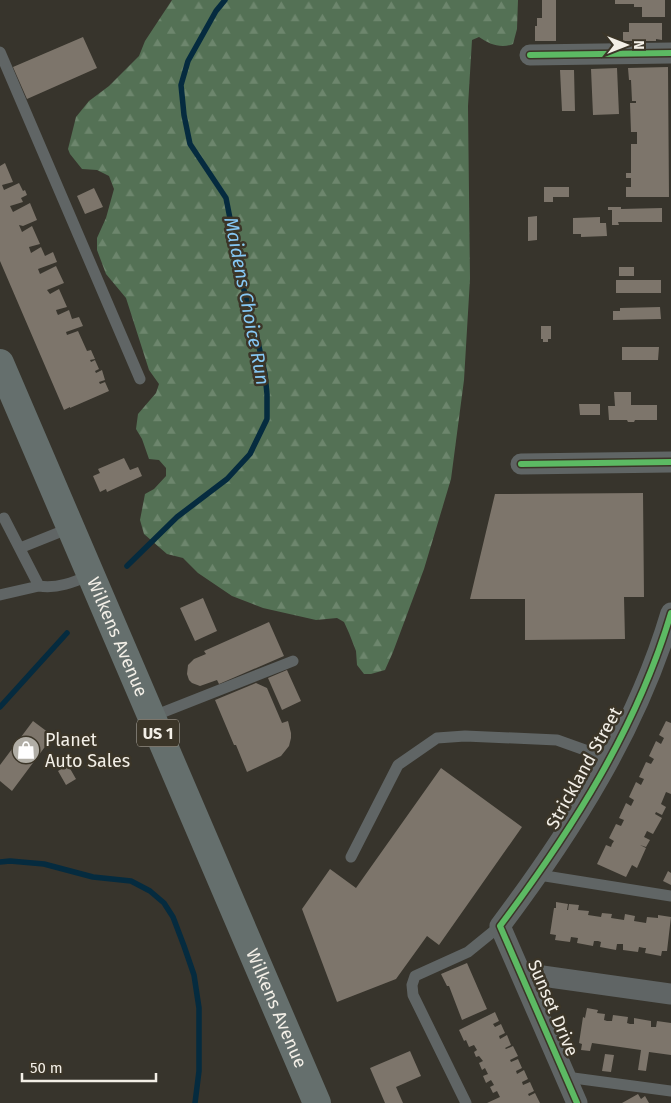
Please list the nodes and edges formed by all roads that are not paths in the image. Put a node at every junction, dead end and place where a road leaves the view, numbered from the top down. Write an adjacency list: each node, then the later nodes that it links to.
1 (0, 52): 5 (lane)
2 (671, 53): 3 (street)
3 (530, 55)
4 (0, 363): 9 (main road, Wilkens Avenue / US 1)
5 (140, 379)
6 (671, 462): 7 (street)
7 (521, 464)
8 (4, 518): 10 (lane)
9 (70, 528): 10 (lane); 11 (main road, Wilkens Avenue / US 1)
10 (20, 548): 12 (lane)
11 (91, 575): 12 (lane); 17 (main road, Wilkens Avenue / US 1)
12 (39, 586): 13 (lane)
13 (0, 595)
14 (671, 613): 15 (street, Strickland Street)
15 (665, 652): 18 (street, Strickland Street)
16 (292, 661): 17 (lane)
17 (151, 716): 27 (main road, Wilkens Avenue / US 1)
18 (610, 759): 19 (lane); 20 (street, Strickland Street)
19 (351, 857)
20 (539, 875): 21 (lane); 22 (street, Strickland Street)
21 (671, 896)
22 (500, 926): 23 (street, Sunset Drive); 28 (lane)
23 (521, 973): 24 (street); 25 (street, Sunset Drive)
24 (671, 994)
25 (566, 1078): 26 (lane); 29 (street, Sunset Drive)
26 (671, 1090)
27 (317, 1103)
28 (466, 1103)
29 (577, 1103)

